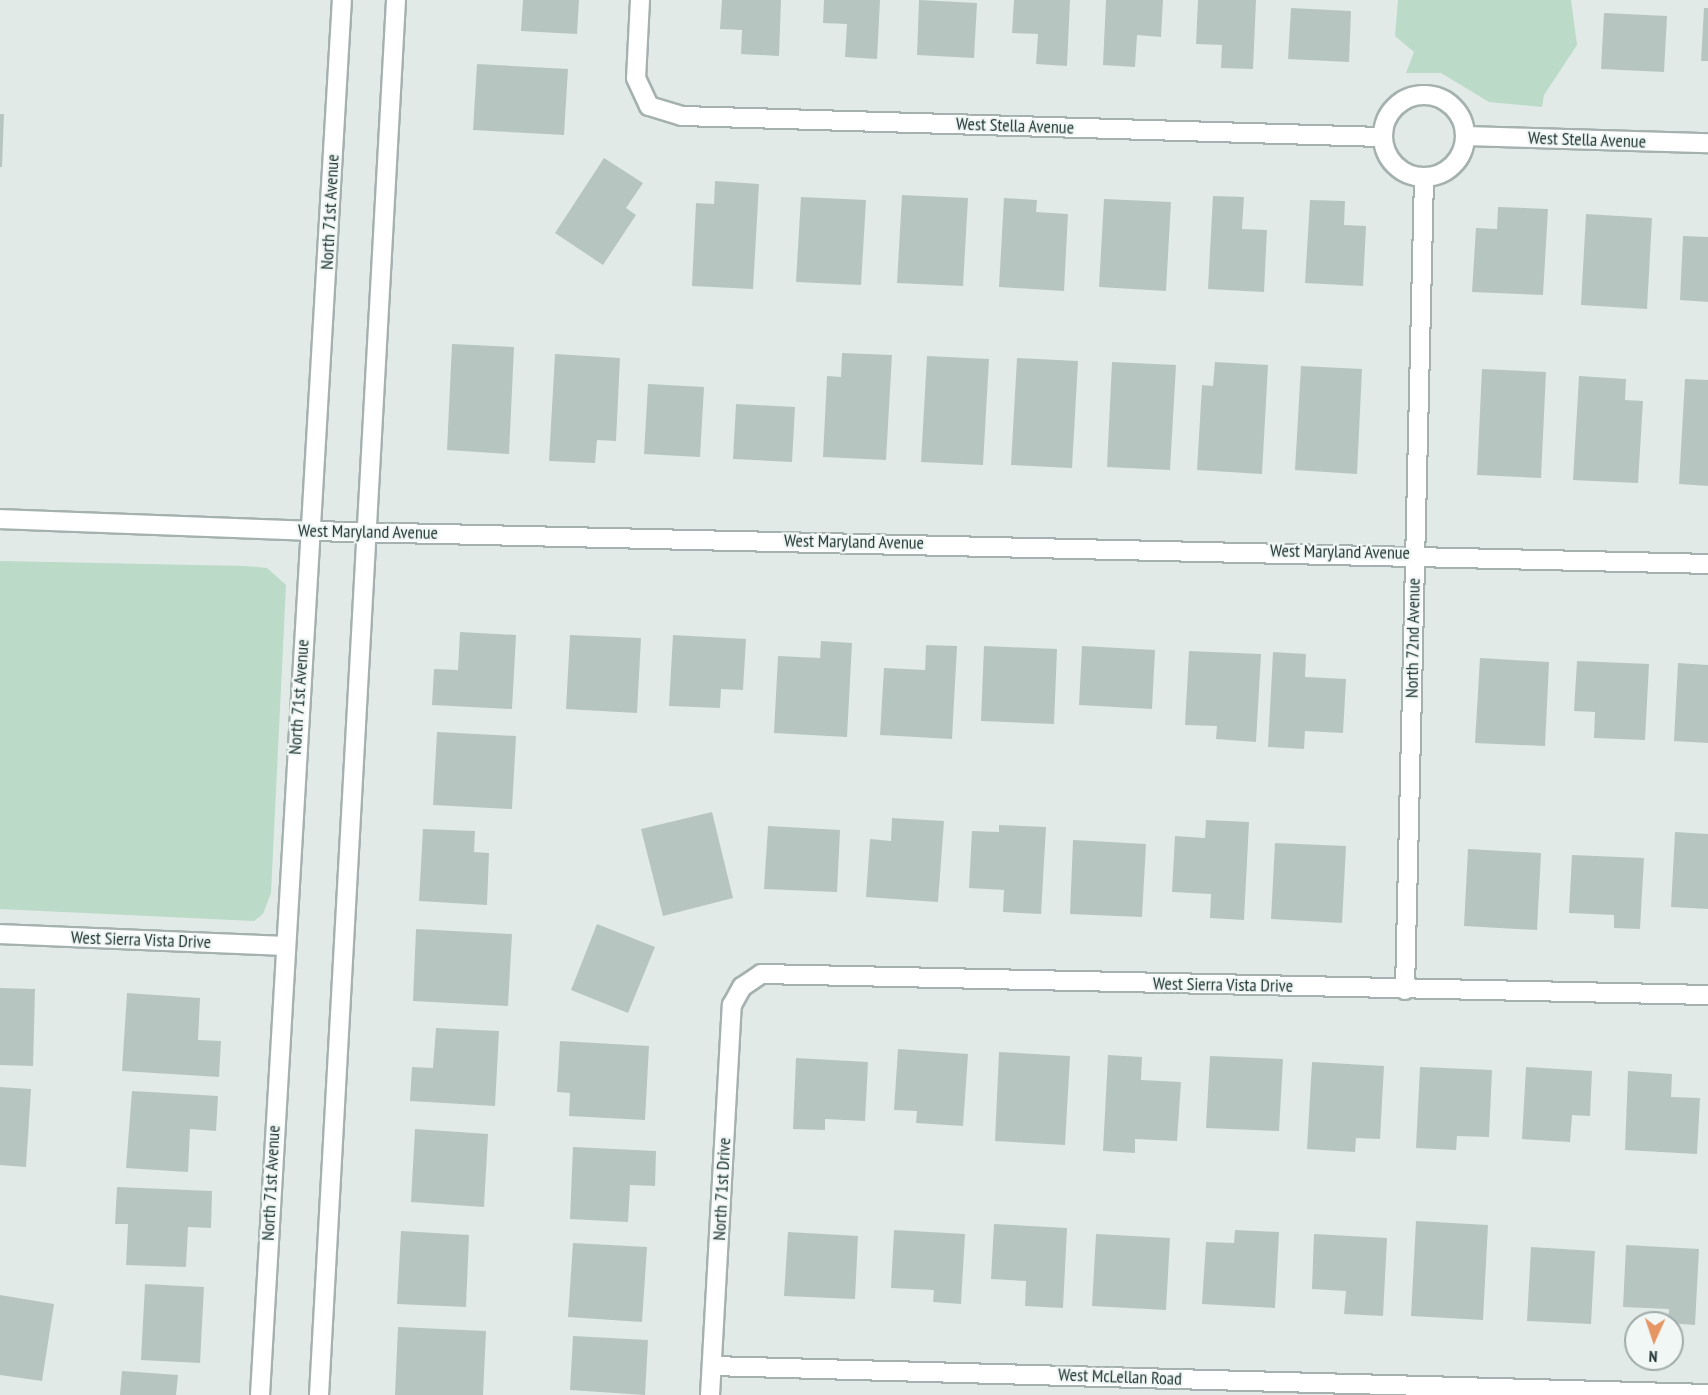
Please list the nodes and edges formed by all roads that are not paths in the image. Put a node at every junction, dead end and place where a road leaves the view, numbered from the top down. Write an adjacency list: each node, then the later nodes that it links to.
1 (342, 0): 9 (street, North 71st Avenue)
2 (396, 0): 10 (street)
3 (639, 0): 5 (street, West Stella Avenue)
4 (1466, 136): 5 (street); 6 (street, West Stella Avenue); 7 (street)
5 (1382, 137): 7 (street)
6 (1708, 144)
7 (1424, 178): 11 (street, North 72nd Avenue)
8 (0, 519): 9 (street, West Maryland Avenue)
9 (311, 531): 10 (street, West Maryland Avenue); 14 (street, North 71st Avenue)
10 (366, 532): 11 (street, West Maryland Avenue); 21 (street)
11 (1415, 554): 12 (street, West Maryland Avenue); 16 (street, North 72nd Avenue)
12 (1708, 564)
13 (0, 934): 14 (street, West Sierra Vista Drive)
14 (283, 946): 20 (street, North 71st Avenue)
15 (742, 987): 16 (street, West Sierra Vista Drive); 18 (street, North 71st Drive)
16 (1405, 990): 17 (street, West Sierra Vista Drive)
17 (1708, 995)
18 (712, 1366): 19 (street, West McLellan Road); 22 (street, North 71st Drive)
19 (1708, 1394)
20 (260, 1395)
21 (320, 1395)
22 (711, 1395)

